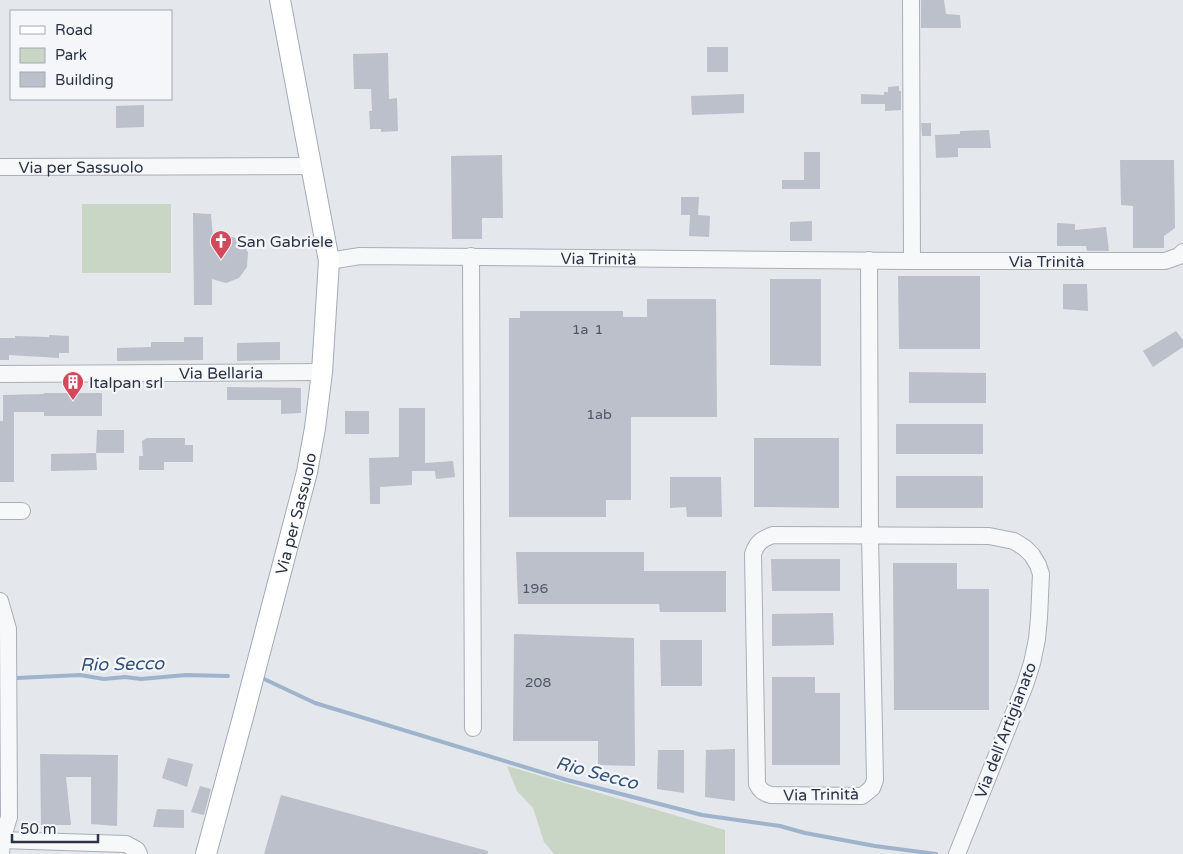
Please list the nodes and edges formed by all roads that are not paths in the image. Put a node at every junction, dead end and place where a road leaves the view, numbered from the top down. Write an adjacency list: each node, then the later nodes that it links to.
1 (280, 0): 3 (main road, Via per Sassuolo)
2 (911, 0): 9 (street)
3 (312, 166): 4 (street, Via per Sassuolo); 7 (main road, Via per Sassuolo)
4 (0, 167)
5 (1182, 255): 9 (street, Via Trinità)
6 (471, 256): 7 (street, Via Trinità); 8 (street, Via Trinità); 19 (street)
7 (329, 260): 10 (main road, Via per Sassuolo)
8 (869, 260): 9 (street, Via Trinità); 14 (street, Via Trinità)
9 (912, 261)
10 (322, 372): 11 (street, Via Bellaria); 22 (main road, Via per Sassuolo)
11 (0, 374)
12 (0, 511): 13 (street)
13 (22, 511)
14 (870, 536): 14 (street, Via Trinità); 15 (street, Via Trinità)
15 (1025, 548): 23 (street, Via dell'Artigianato)
16 (0, 601): 17 (street)
17 (4, 647): 18 (street)
18 (4, 697): 20 (street)
19 (473, 728)
20 (1, 845): 21 (street)
21 (138, 852)
22 (206, 854)
23 (957, 854)

